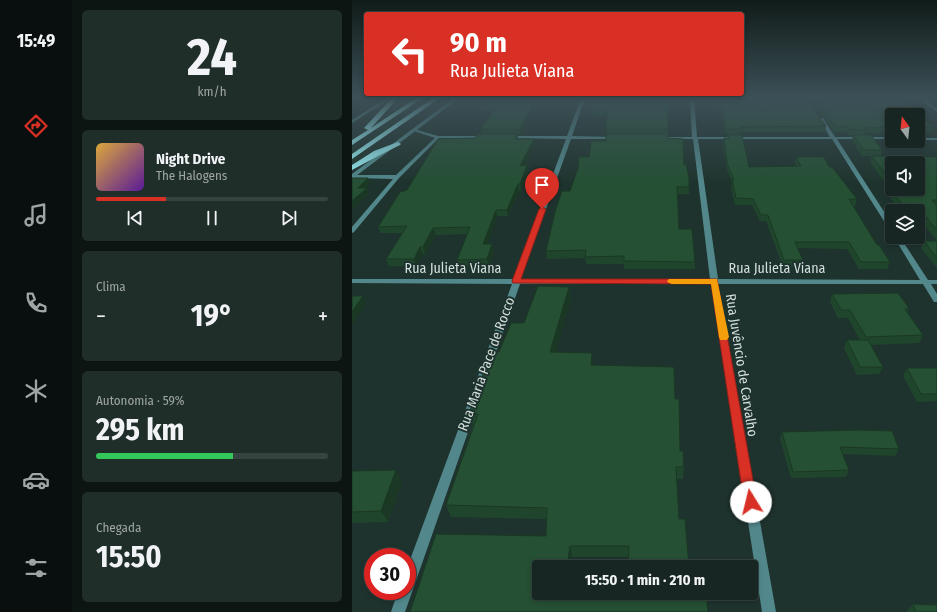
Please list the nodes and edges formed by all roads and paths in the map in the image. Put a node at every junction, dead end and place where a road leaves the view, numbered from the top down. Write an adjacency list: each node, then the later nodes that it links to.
1 (368, 127): 20 (highway)
2 (377, 127): 20 (highway)
3 (396, 127): 22 (highway)
4 (420, 127): 8 (street)
5 (572, 127): 12 (street, Rua Maria Pace de Rocco)
6 (694, 127): 15 (street, Rua Juvêncio de Carvalho)
7 (826, 127): 16 (street)
8 (416, 130): 9 (street); 21 (street)
9 (438, 137): 10 (street); 25 (street)
10 (492, 137)
11 (499, 137): 12 (street)
12 (568, 138): 13 (street); 30 (street, Rua Maria Pace de Rocco)
13 (624, 138)
14 (656, 138): 15 (street)
15 (695, 138): 16 (street); 31 (street, Rua Juvêncio de Carvalho)
16 (834, 138): 17 (street); 26 (street)
17 (885, 138)
18 (925, 139): 19 (street)
19 (937, 139)
20 (355, 141)
21 (398, 144): 23 (highway); 24 (street)
22 (352, 157)
23 (352, 168)
24 (353, 177): 25 (street)
25 (397, 178): 27 (street)
26 (885, 218)
27 (352, 231)
28 (902, 244): 32 (street)
29 (352, 280): 30 (street, Rua Julieta Viana)
30 (516, 281): 31 (street, Rua Julieta Viana); 35 (street, Rua Maria Pace de Rocco)
31 (714, 281): 32 (street, Rua Julieta Viana); 38 (street, Rua Juvêncio de Carvalho)
32 (926, 282): 33 (street, Rua Julieta Viana); 34 (street)
33 (937, 282)
34 (937, 300)
35 (416, 561)
36 (402, 600): 37 (street)
37 (398, 612)
38 (769, 612)

